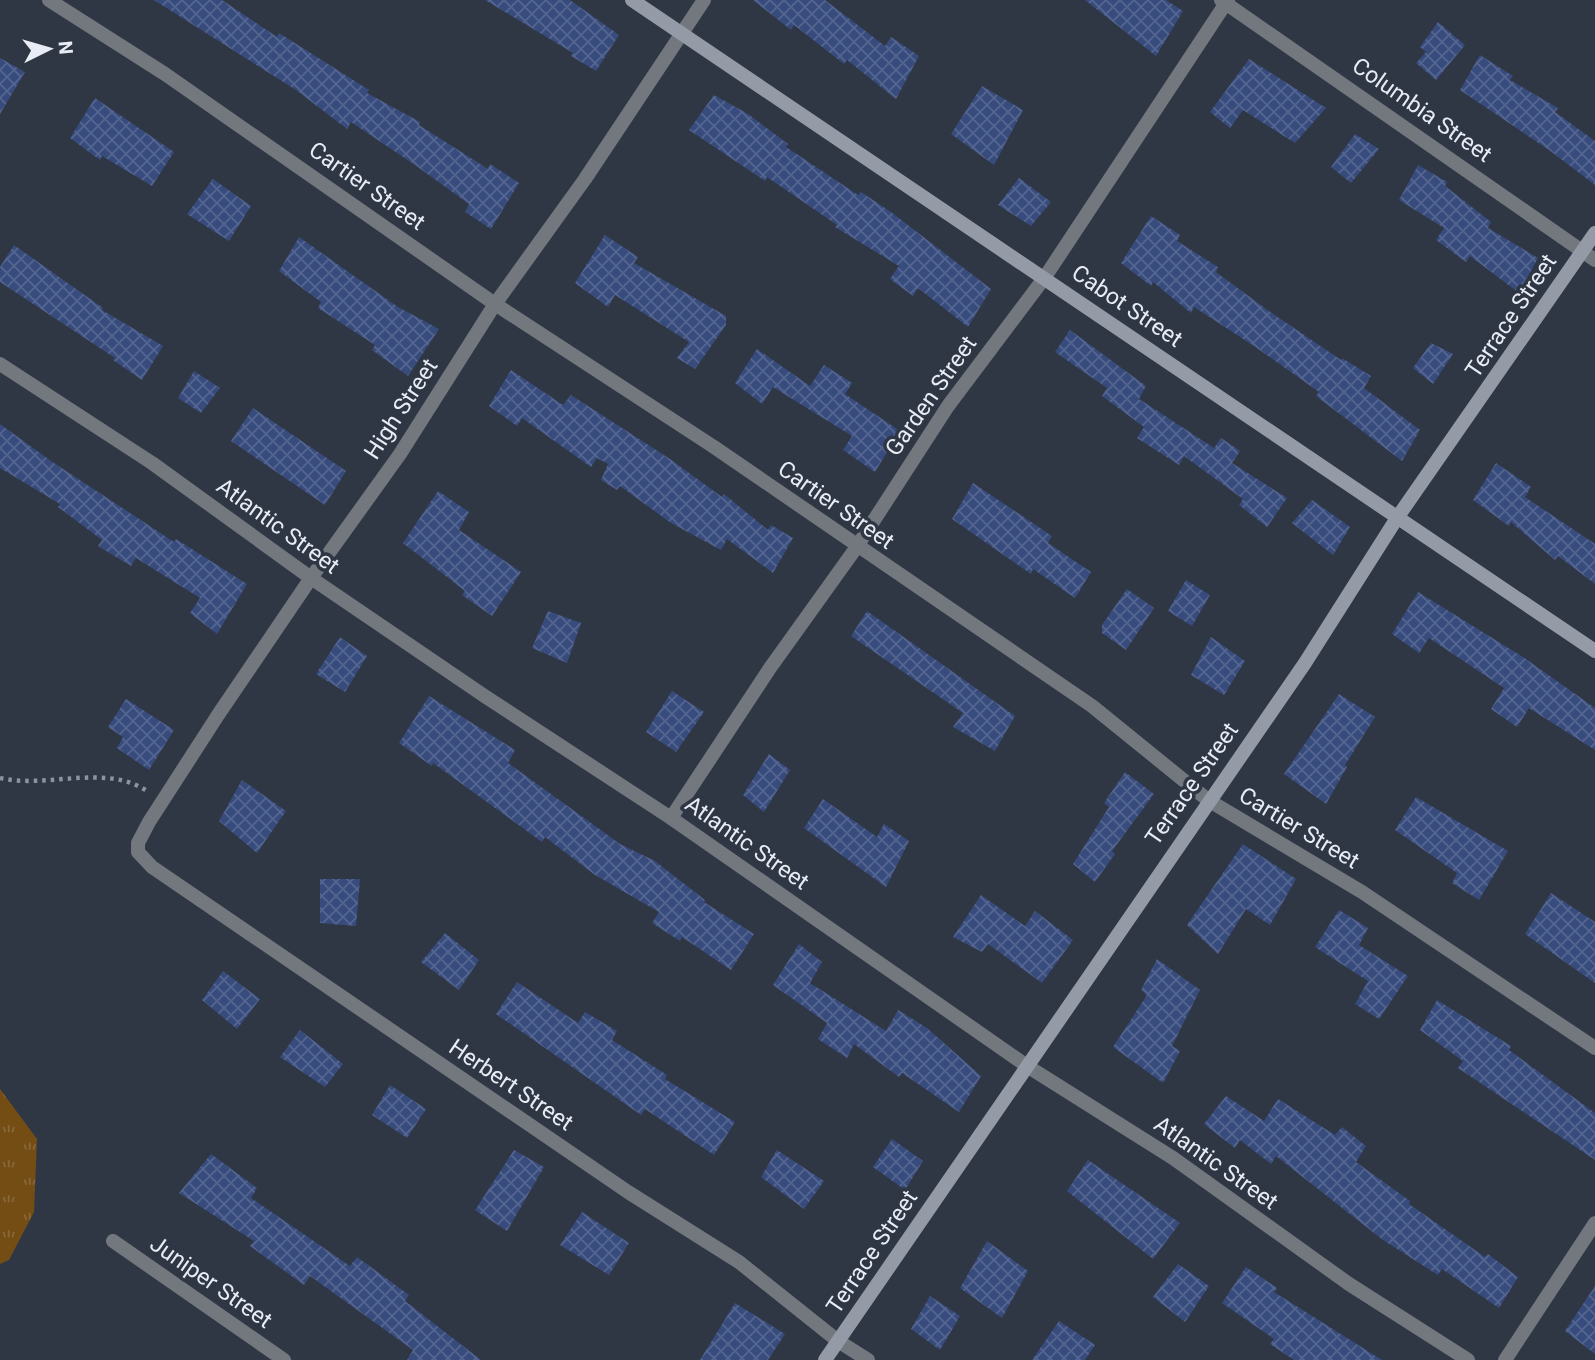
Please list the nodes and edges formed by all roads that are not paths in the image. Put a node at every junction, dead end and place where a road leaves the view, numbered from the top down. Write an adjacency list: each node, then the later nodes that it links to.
1 (50, 0): 10 (street, Cartier Street)
2 (632, 0): 5 (street, Cabot Street)
3 (704, 0): 5 (street, High Street)
4 (1225, 1): 7 (street, Columbia Street); 9 (street, Garden Street)
5 (681, 33): 9 (street, Cabot Street); 10 (street, High Street)
6 (1595, 233): 7 (street, Terrace Street)
7 (1582, 251): 8 (street, Columbia Street); 12 (street, Terrace Street)
8 (1595, 260)
9 (1045, 277): 12 (street, Cabot Street); 13 (street, Garden Street)
10 (495, 304): 13 (street, Cartier Street); 14 (street, High Street)
11 (0, 364): 14 (street, Atlantic Street)
12 (1396, 518): 15 (street, Cabot Street); 16 (street, Terrace Street)
13 (856, 548): 16 (street, Cartier Street); 17 (street, Garden Street)
14 (311, 578): 17 (street, Atlantic Street); 18 (street, High Street)
15 (1595, 651)
16 (1208, 800): 19 (street, Cartier Street); 20 (street, Terrace Street)
17 (671, 818): 20 (street, Atlantic Street)
18 (138, 844): 23 (street, Herbert Street)
19 (1595, 1048)
20 (1027, 1066): 23 (street, Terrace Street); 27 (street, Atlantic Street)
21 (1595, 1223): 28 (street)
22 (113, 1241): 24 (street, Juniper Street)
23 (838, 1341): 25 (street, Terrace Street); 26 (street, Herbert Street)
24 (284, 1360)
25 (825, 1360)
26 (867, 1360)
27 (1468, 1360)
28 (1505, 1360)

